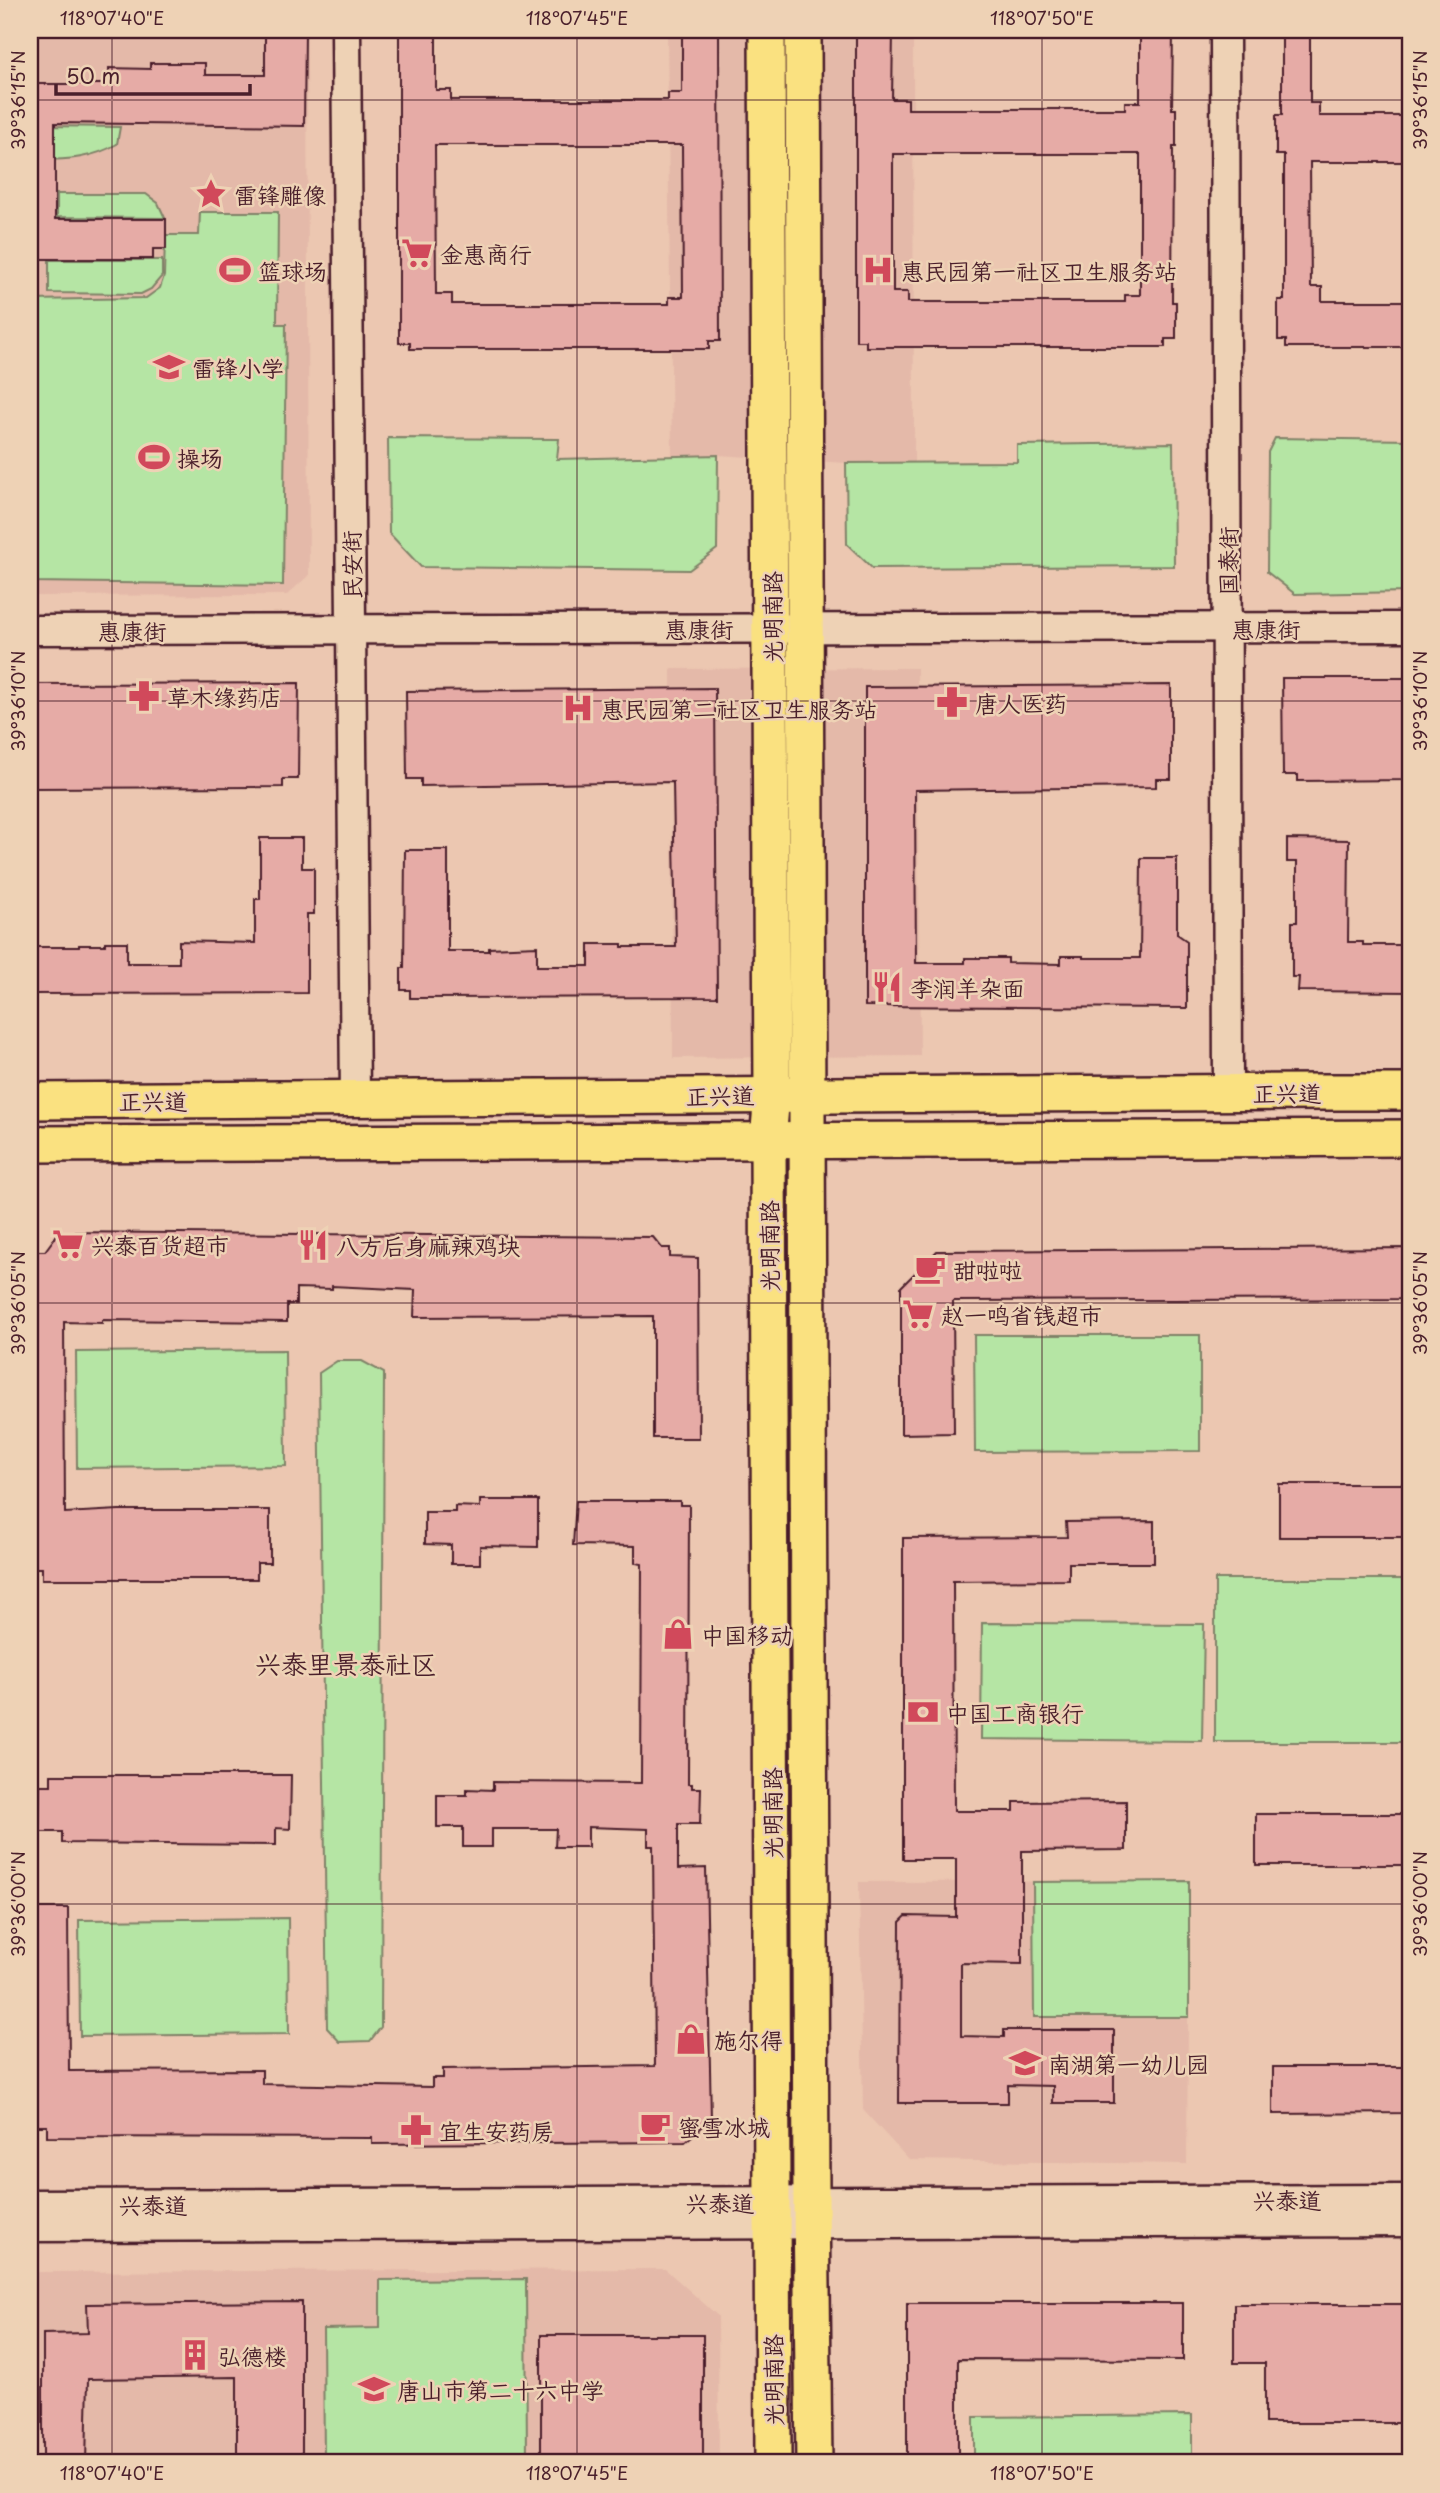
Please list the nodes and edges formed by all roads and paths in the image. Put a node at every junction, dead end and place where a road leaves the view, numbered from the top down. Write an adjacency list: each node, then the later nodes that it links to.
1 (346, 30): 8 (street, 民安街)
2 (767, 30): 6 (main road, 光明南路)
3 (803, 30): 6 (main road, 光明南路)
4 (1225, 30): 7 (street, 国泰街)
5 (1410, 627): 7 (street, 惠康街)
6 (788, 628): 7 (street, 惠康街); 8 (street, 惠康街); 12 (main road, 光明南路); 13 (main road, 光明南路)
7 (1227, 628): 10 (street, 国泰街)
8 (352, 629): 9 (street, 惠康街); 14 (street, 民安街)
9 (30, 630)
10 (1228, 1092): 11 (main road, 正兴道); 13 (main road, 正兴道)
11 (1410, 1092)
12 (772, 1094): 13 (main road, 正兴道); 14 (main road, 正兴道); 17 (main road, 光明南路)
13 (808, 1095): 18 (main road, 光明南路)
14 (355, 1100): 15 (main road, 正兴道)
15 (30, 1101)
16 (1410, 1138): 18 (main road, 正兴道)
17 (768, 1141): 18 (main road, 正兴道); 19 (main road, 正兴道); 22 (main road, 光明南路)
18 (808, 1141): 23 (main road, 光明南路)
19 (30, 1144)
20 (1410, 2199): 23 (street, 兴泰道)
21 (30, 2204): 22 (street, 兴泰道)
22 (772, 2212): 23 (street, 兴泰道); 25 (street, 兴泰道); 26 (main road, 光明南路)
23 (811, 2212): 24 (street, 兴泰道); 27 (main road, 光明南路)
24 (1410, 2221)
25 (30, 2227)
26 (773, 2463)
27 (814, 2463)

